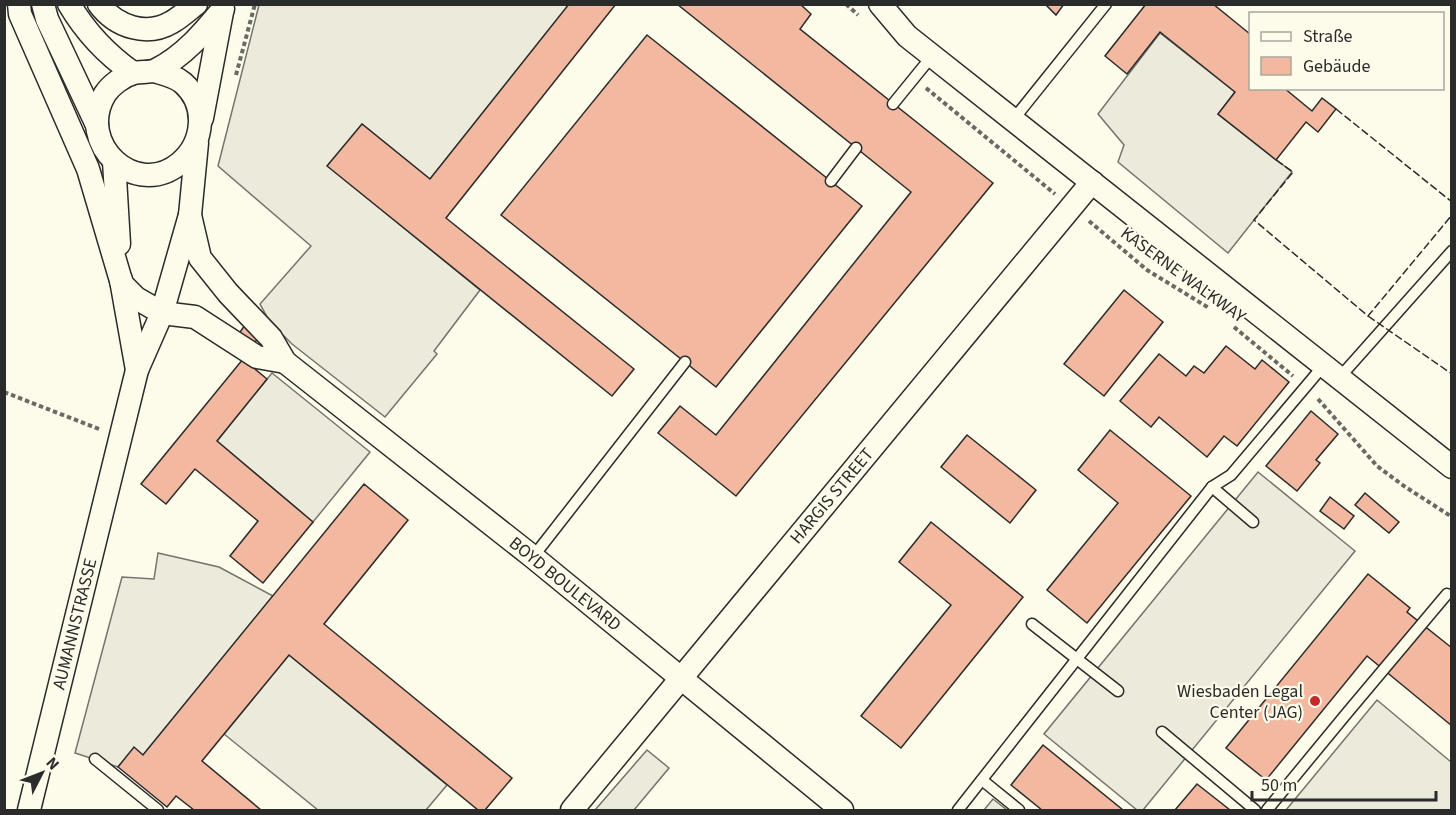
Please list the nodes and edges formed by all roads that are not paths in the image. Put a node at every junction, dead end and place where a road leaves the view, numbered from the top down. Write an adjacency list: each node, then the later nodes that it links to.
1 (19, 4): 21 (street)
2 (43, 4): 13 (street)
3 (69, 4): 10 (street)
4 (99, 4): 5 (street)
5 (196, 4)
6 (880, 4): 9 (street)
7 (1106, 4): 12 (lane)
8 (223, 7): 10 (street); 14 (street)
9 (932, 56): 11 (lane); 12 (street)
10 (144, 72): 13 (street); 14 (street)
11 (893, 104)
12 (1013, 120): 18 (street)
13 (97, 125): 16 (street)
14 (199, 134): 16 (street); 19 (street)
15 (856, 148): 17 (lane)
16 (114, 161): 21 (street)
17 (831, 181)
18 (1092, 182): 26 (street); 34 (street, HARGIS STREET)
19 (190, 215): 22 (street, AUMANNSTRASSE); 23 (street, BOYD BOULEVARD)
20 (1452, 251): 26 (lane)
21 (122, 284): 22 (street); 25 (street)
22 (162, 313): 23 (street, BOYD BOULEVARD); 25 (street, AUMANNSTRASSE)
23 (285, 362): 30 (street, BOYD BOULEVARD)
24 (685, 362): 30 (lane)
25 (137, 370): 39 (street, AUMANNSTRASSE)
26 (1332, 371): 27 (street); 28 (lane)
27 (1452, 467)
28 (1212, 487): 29 (lane); 33 (lane)
29 (1253, 522)
30 (533, 557): 34 (street, BOYD BOULEVARD)
31 (1450, 594): 46 (lane)
32 (1032, 624): 33 (lane)
33 (1076, 659): 35 (lane); 38 (lane)
34 (681, 680): 41 (street, HARGIS STREET); 42 (street, BOYD BOULEVARD)
35 (1118, 691)
36 (1162, 732): 45 (lane)
37 (95, 759): 40 (lane)
38 (982, 780): 43 (lane); 44 (lane)
39 (29, 810)
40 (158, 810)
41 (572, 810)
42 (842, 810)
43 (958, 810)
44 (1019, 810)
45 (1255, 810)
46 (1267, 810)

